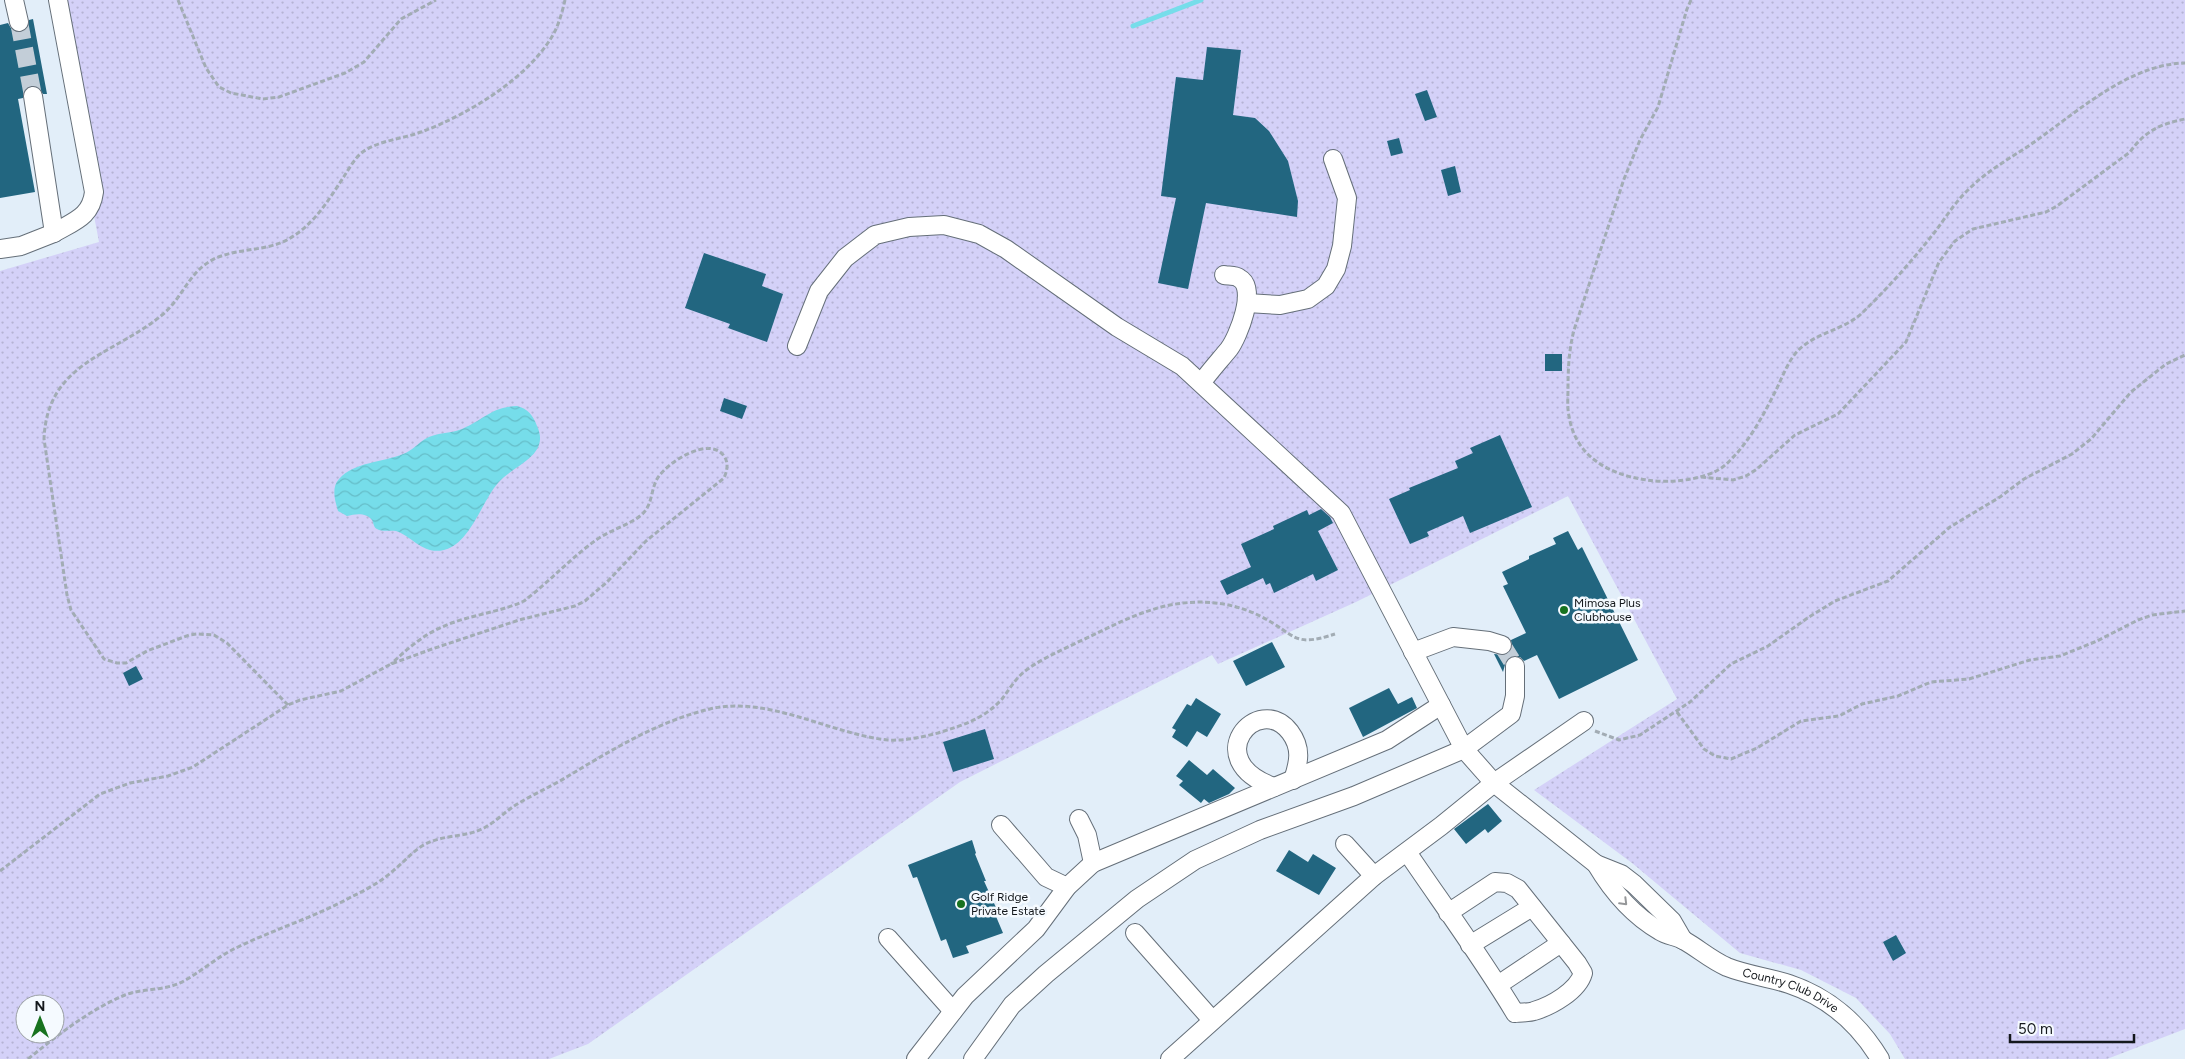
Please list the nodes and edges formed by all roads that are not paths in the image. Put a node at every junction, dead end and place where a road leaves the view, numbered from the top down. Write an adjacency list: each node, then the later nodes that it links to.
1 (14, 0): 3 (street)
2 (58, 0): 6 (street)
3 (19, 22)
4 (32, 96): 6 (street)
5 (1333, 159): 9 (street)
6 (54, 233): 7 (street)
7 (0, 249)
8 (1224, 275): 9 (street)
9 (1247, 303): 11 (street)
10 (797, 346): 11 (street)
11 (1202, 382): 13 (street)
12 (1502, 645): 13 (street)
13 (1413, 652): 15 (street)
14 (1515, 666): 17 (street)
15 (1441, 704): 17 (street); 18 (street)
16 (1584, 721): 19 (street)
17 (1464, 750): 19 (street); 38 (street)
18 (1294, 780): 20 (street); 20 (street)
19 (1494, 783): 24 (street); 40 (street, Country Club Drive)
20 (1274, 787): 25 (street)
21 (1079, 819): 25 (street)
22 (1001, 825): 27 (street)
23 (1345, 844): 26 (street)
24 (1407, 852): 26 (street); 29 (street)
25 (1093, 863): 27 (street)
26 (1374, 876): 36 (street)
27 (1067, 886): 35 (street)
28 (1532, 907): 29 (street); 32 (street); 33 (street)
29 (1448, 913): 33 (street)
30 (1135, 934): 36 (street)
31 (888, 938): 35 (street)
32 (1561, 943): 34 (street); 34 (street)
33 (1470, 945): 34 (street)
34 (1498, 985)
35 (954, 1011): 37 (street)
36 (1212, 1020): 39 (street)
37 (916, 1059)
38 (973, 1059)
39 (1170, 1059)
40 (1880, 1059)

